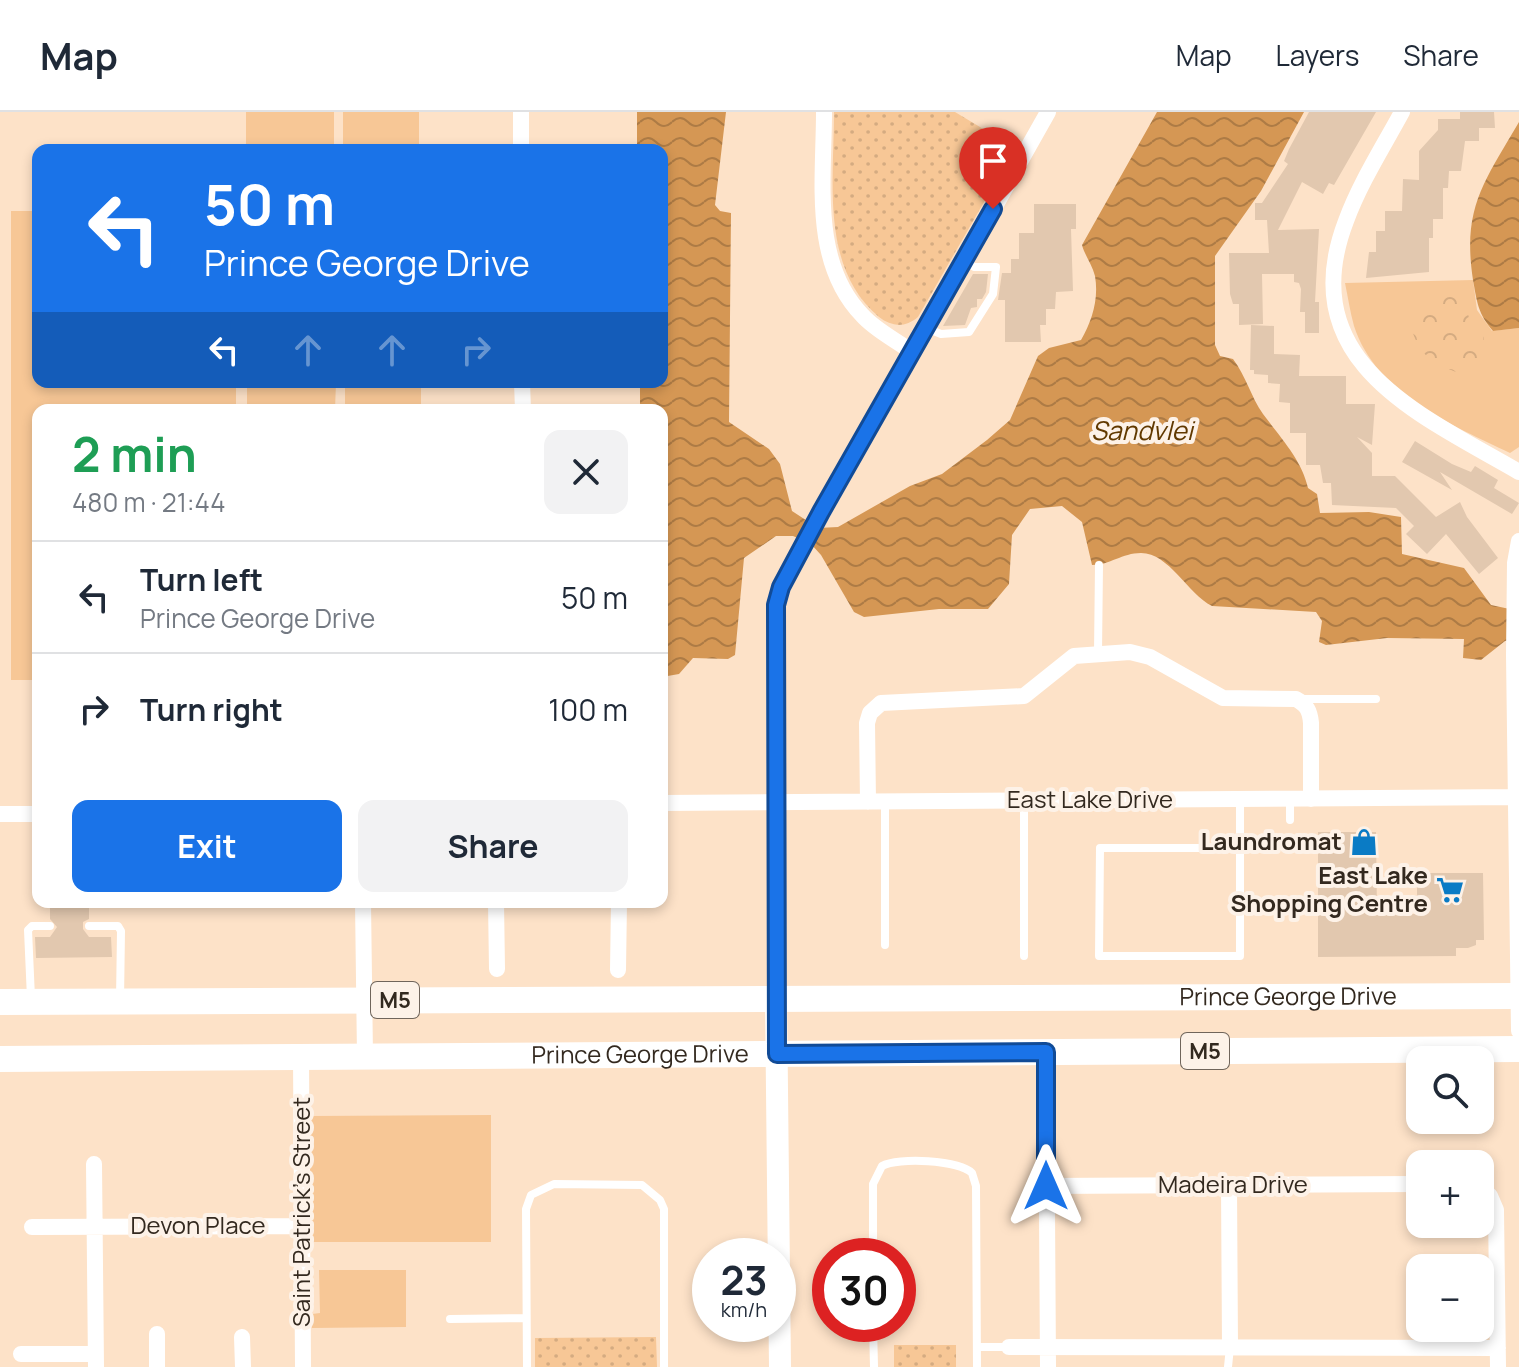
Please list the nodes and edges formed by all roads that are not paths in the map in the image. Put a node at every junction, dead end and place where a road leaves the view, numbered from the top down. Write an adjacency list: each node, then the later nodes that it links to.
1 (521, 112): 5 (street)
2 (824, 112): 8 (street)
3 (1048, 112): 6 (street)
4 (1402, 112): 9 (street)
5 (521, 144)
6 (964, 260): 7 (street); 7 (lane)
7 (926, 328): 8 (street)
8 (912, 352): 24 (street)
9 (1519, 472)
10 (1519, 541): 13 (street)
11 (1099, 565): 12 (lane)
12 (1098, 653): 14 (street); 22 (street)
13 (1516, 681): 16 (street)
14 (1296, 699): 15 (lane); 20 (street)
15 (1376, 699)
16 (1517, 737): 17 (street)
17 (1517, 797): 20 (street, East Lake Drive); 38 (street)
18 (1240, 799): 19 (street, East Lake Drive); 21 (street, East Lake Drive); 28 (lane)
19 (1290, 799): 20 (street, East Lake Drive); 27 (lane)
20 (1311, 799)
21 (1024, 801): 22 (street, East Lake Drive); 35 (lane)
22 (876, 802): 24 (street, East Lake Drive); 34 (lane)
23 (668, 803): 24 (street, East Lake Drive)
24 (774, 803): 39 (street)
25 (0, 814): 26 (street)
26 (32, 814)
27 (1290, 820)
28 (1240, 848): 28 (lane)
29 (363, 908): 40 (street)
30 (496, 908): 36 (street)
31 (619, 908): 37 (street)
32 (50, 926): 42 (lane)
33 (89, 926): 43 (lane)
34 (885, 945)
35 (1024, 956)
36 (497, 969)
37 (618, 970)
38 (1519, 996): 39 (main road, Prince George Drive / M5); 44 (street)
39 (776, 998): 40 (main road, Prince George Drive / M5); 47 (street)
40 (364, 1000): 43 (main road, Prince George Drive / M5); 49 (street)
41 (0, 1002): 42 (main road, Prince George Drive / M5)
42 (31, 1002): 43 (main road, Prince George Drive / M5)
43 (120, 1002)
44 (1519, 1031)
45 (1519, 1049): 46 (main road, Prince George Drive / M5)
46 (1046, 1052): 47 (main road, Prince George Drive / M5); 54 (street)
47 (777, 1054): 49 (main road, Prince George Drive / M5); 77 (street)
48 (301, 1057): 49 (main road, Prince George Drive / M5); 50 (main road, Prince George Drive / M5); 56 (street, Saint Patrick's Street)
49 (365, 1057)
50 (0, 1059)
51 (94, 1164): 58 (street)
52 (1406, 1184): 53 (street, Madeira Drive)
53 (1229, 1185): 54 (street, Madeira Drive); 68 (street)
54 (1046, 1186): 67 (street)
55 (1494, 1205): 69 (street)
56 (302, 1226): 58 (street, Devon Place); 74 (street, Saint Patrick's Street)
57 (32, 1227): 58 (street, Devon Place)
58 (94, 1227): 71 (street)
59 (873, 1238): 65 (lane)
60 (526, 1318): 61 (lane); 75 (lane); 76 (lane)
61 (450, 1319)
62 (157, 1334): 72 (street)
63 (242, 1337): 73 (street)
64 (873, 1342): 78 (lane)
65 (977, 1347): 66 (lane); 79 (lane)
66 (1009, 1347): 67 (street)
67 (1048, 1347): 68 (street); 80 (street)
68 (1230, 1347): 69 (street); 81 (lane)
69 (1498, 1348): 82 (street)
70 (21, 1354): 71 (street)
71 (96, 1360)
72 (157, 1367)
73 (243, 1367)
74 (303, 1367)
75 (527, 1367)
76 (664, 1367)
77 (780, 1367)
78 (874, 1367)
79 (977, 1367)
80 (1048, 1367)
81 (1228, 1367)
82 (1498, 1367)

